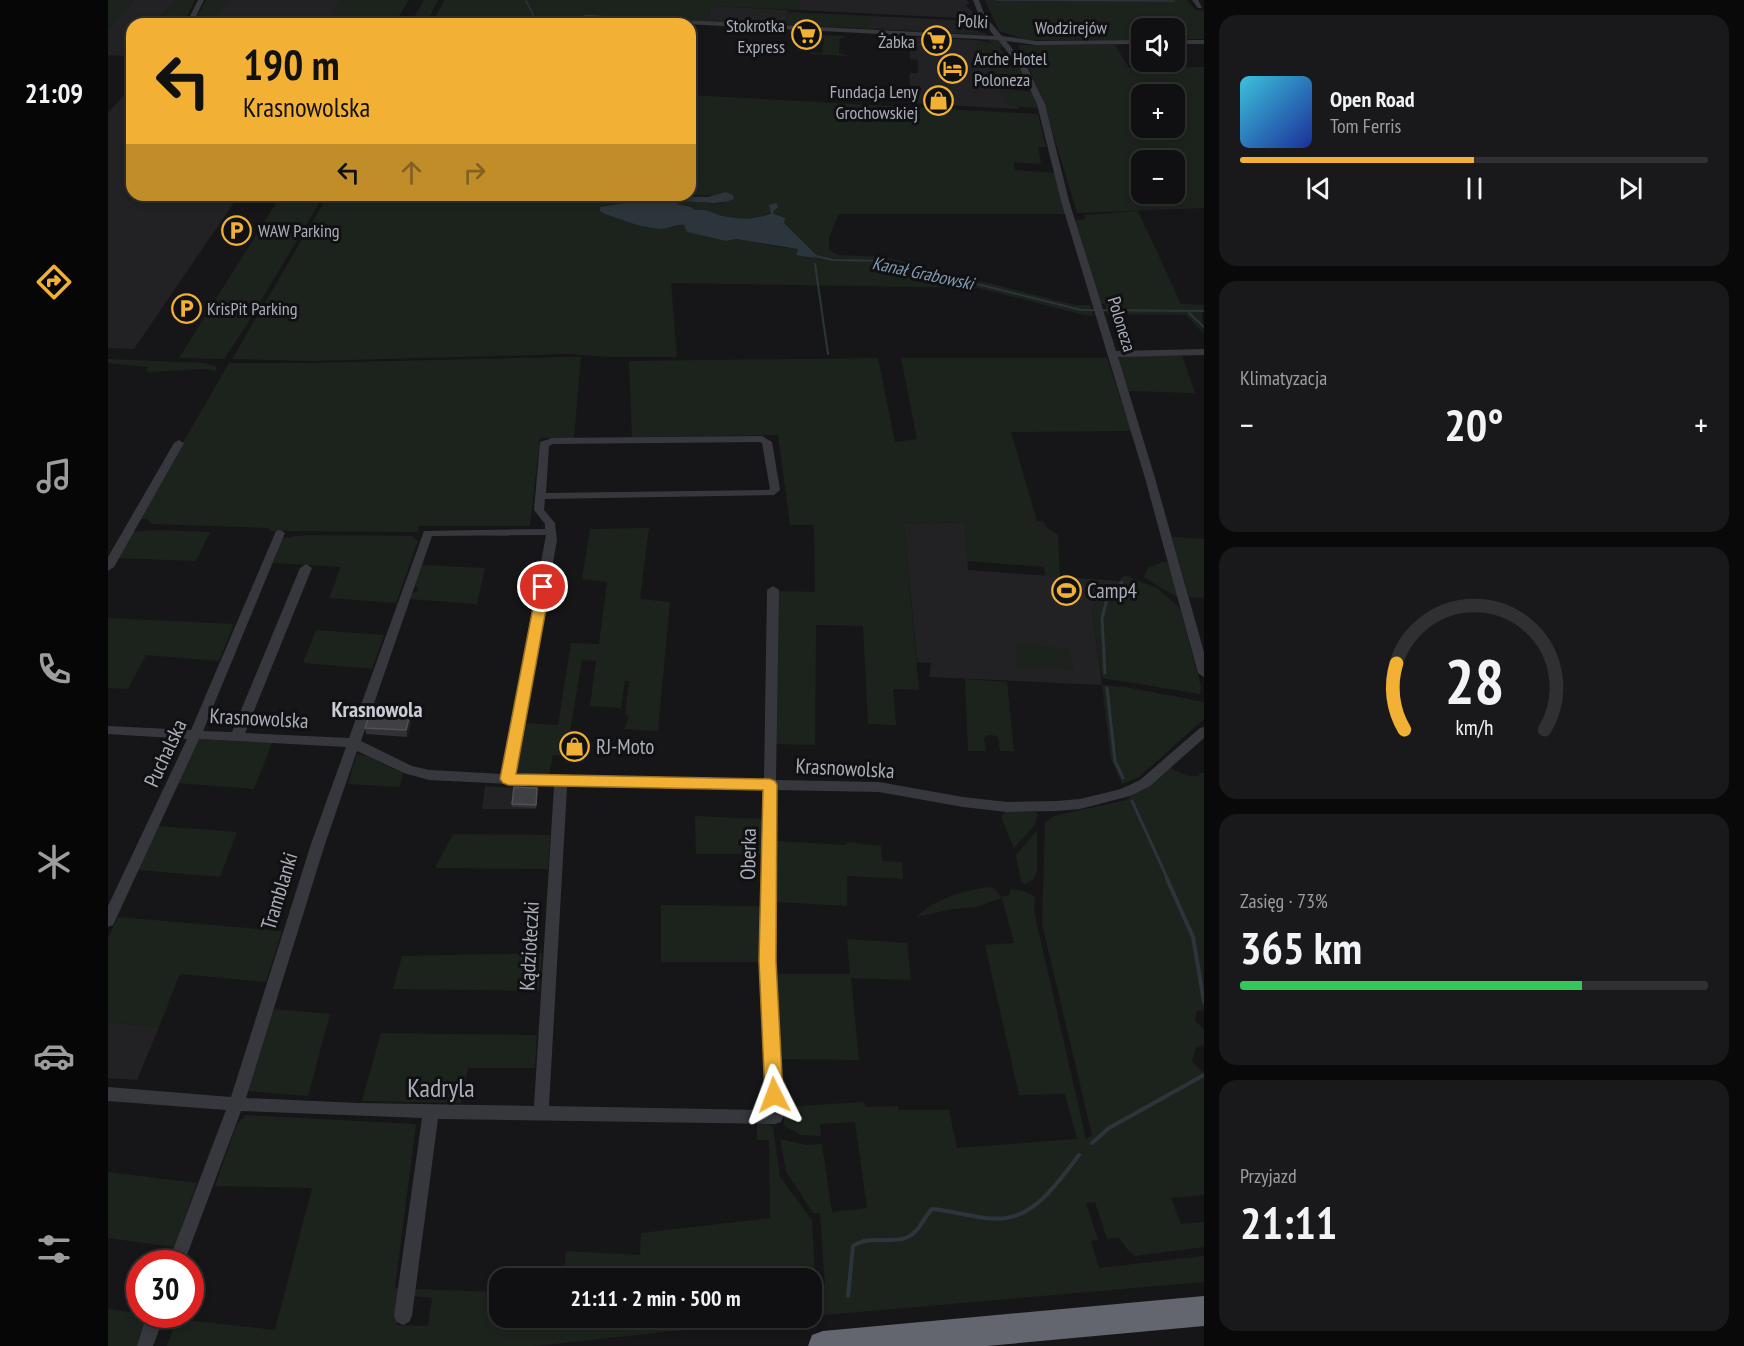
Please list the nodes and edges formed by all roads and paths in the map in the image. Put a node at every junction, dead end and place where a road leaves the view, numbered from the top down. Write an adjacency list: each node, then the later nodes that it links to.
1 (201, 0): 6 (street)
2 (976, 0): 9 (street, Poloneza)
3 (1195, 0): 4 (street)
4 (1200, 7)
5 (585, 17): 7 (street, Polki)
6 (192, 18)
7 (605, 18)
8 (696, 23): 9 (street, Polki)
9 (1000, 38): 10 (street, Wodzirejów); 14 (street, Poloneza)
10 (1131, 42)
11 (1185, 42): 12 (street)
12 (1204, 42)
13 (1204, 352): 14 (street)
14 (1112, 355): 22 (street, Poloneza)
15 (179, 443): 19 (street)
16 (540, 496): 16 (street); 18 (street)
17 (280, 532): 24 (street, Puchalska)
18 (551, 532): 27 (street, Tramblanki); 28 (street)
19 (108, 567)
20 (306, 568): 26 (street)
21 (773, 590): 30 (street, Oberka)
22 (1204, 673)
23 (108, 730): 24 (street, Krasnowolska)
24 (195, 734): 26 (street, Krasnowolska); 31 (street, Puchalska)
25 (1203, 734): 30 (street, Krasnowolska)
26 (237, 736): 27 (street, Krasnowolska)
27 (353, 743): 28 (street, Krasnowolska); 33 (street, Tramblanki)
28 (508, 779): 29 (street, Krasnowolska)
29 (561, 782): 30 (street, Krasnowolska); 35 (street, Kądziołeczki)
30 (770, 785): 36 (street, Oberka)
31 (108, 921)
32 (108, 1094): 33 (street, Kadryla)
33 (236, 1105): 34 (street, Kadryla); 37 (street, Tramblanki)
34 (431, 1111): 35 (street, Kadryla); 39 (street)
35 (541, 1112): 36 (street, Kadryla)
36 (775, 1118)
37 (181, 1250)
38 (1204, 1311): 42 (highway)
39 (403, 1316)
40 (151, 1328): 41 (street)
41 (145, 1344)
42 (823, 1346)

